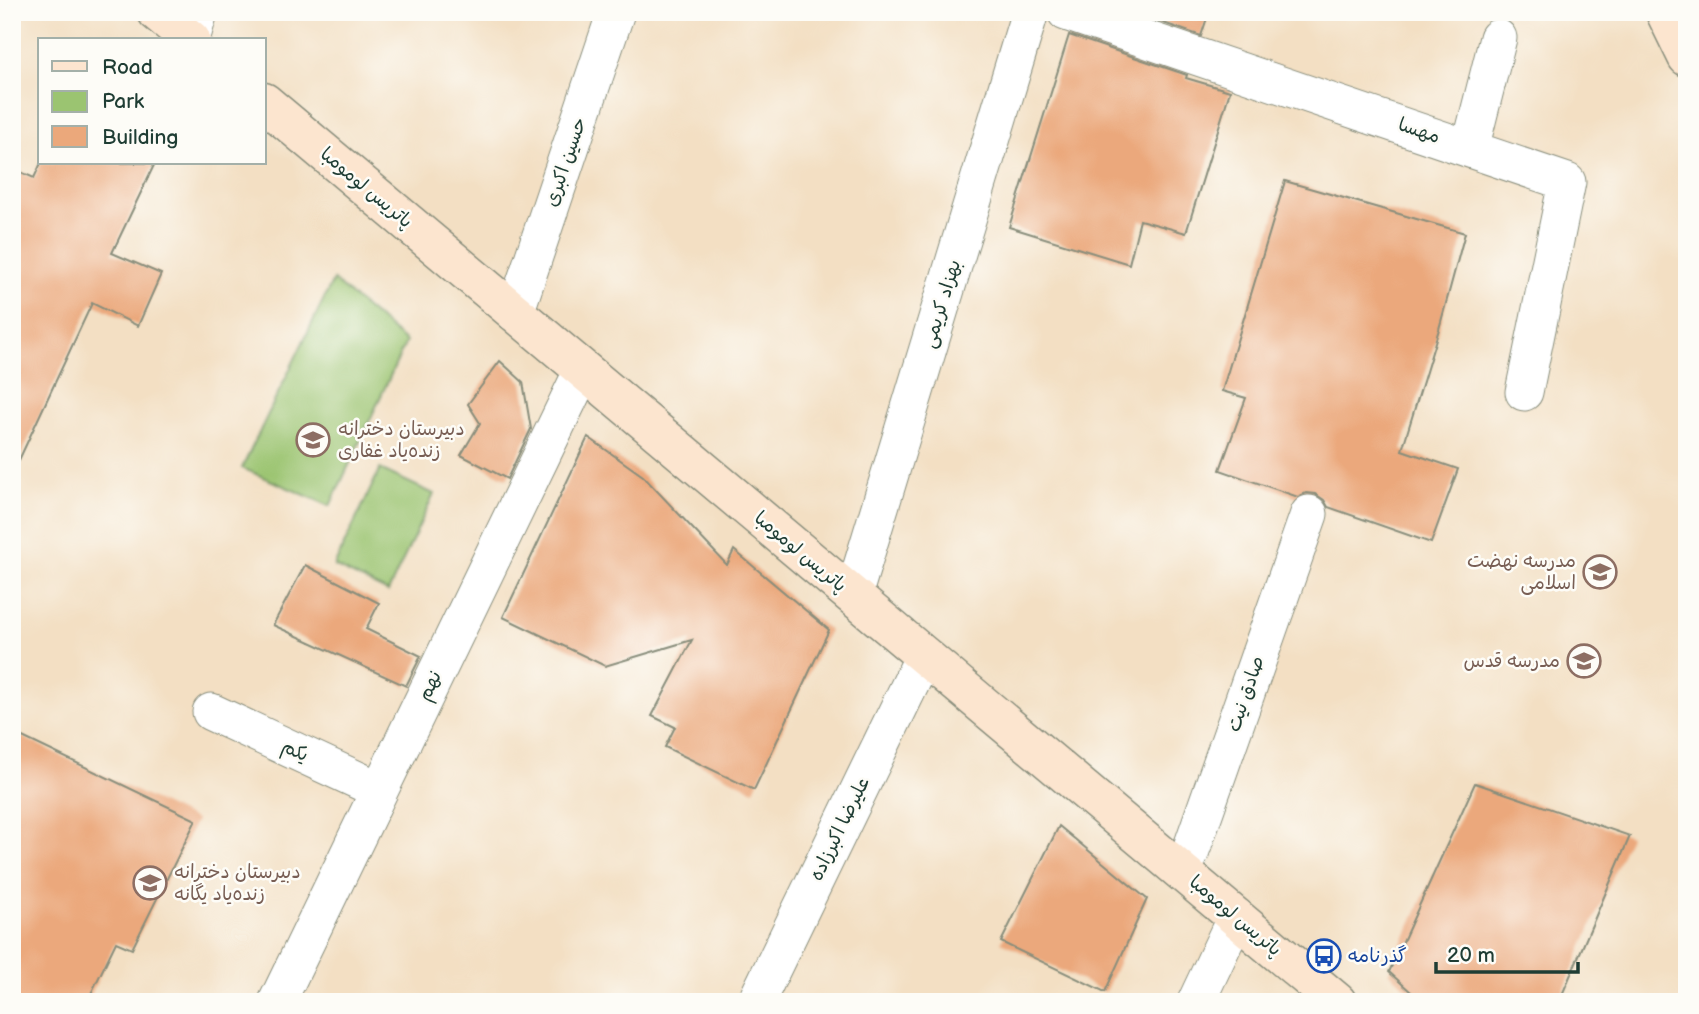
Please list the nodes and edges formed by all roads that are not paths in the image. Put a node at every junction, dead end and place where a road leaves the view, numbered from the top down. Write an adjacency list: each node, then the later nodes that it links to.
1 (158, 12): 7 (main road)
2 (199, 12): 8 (street)
3 (617, 12): 13 (street, حسین اکبری)
4 (1030, 12): 17 (street, بهزاد کریمی)
5 (1066, 12): 12 (street, مهسا)
6 (1672, 15): 10 (main road)
7 (189, 38)
8 (192, 38)
9 (1498, 38): 12 (street)
10 (1687, 57)
11 (266, 104): 13 (main road, پاتریس لومومبا)
12 (1470, 149): 15 (street, مهسا)
13 (515, 313): 14 (main road, پاتریس لومومبا)
14 (583, 370): 17 (main road, پاتریس لومومبا); 20 (street, نهم)
15 (1524, 392)
16 (1309, 514): 21 (street, صادق نیت)
17 (853, 596): 18 (main road, پاتریس لومومبا)
18 (924, 656): 21 (main road, پاتریس لومومبا); 24 (street, علیرضا اکبرزاده)
19 (211, 712): 20 (street, یکم)
20 (379, 790): 23 (street, نهم)
21 (1183, 873): 22 (main road, پاتریس لومومبا)
22 (1236, 917): 25 (street); 26 (main road, پاتریس لومومبا)
23 (277, 1002)
24 (756, 1002)
25 (1196, 1002)
26 (1337, 1002)

